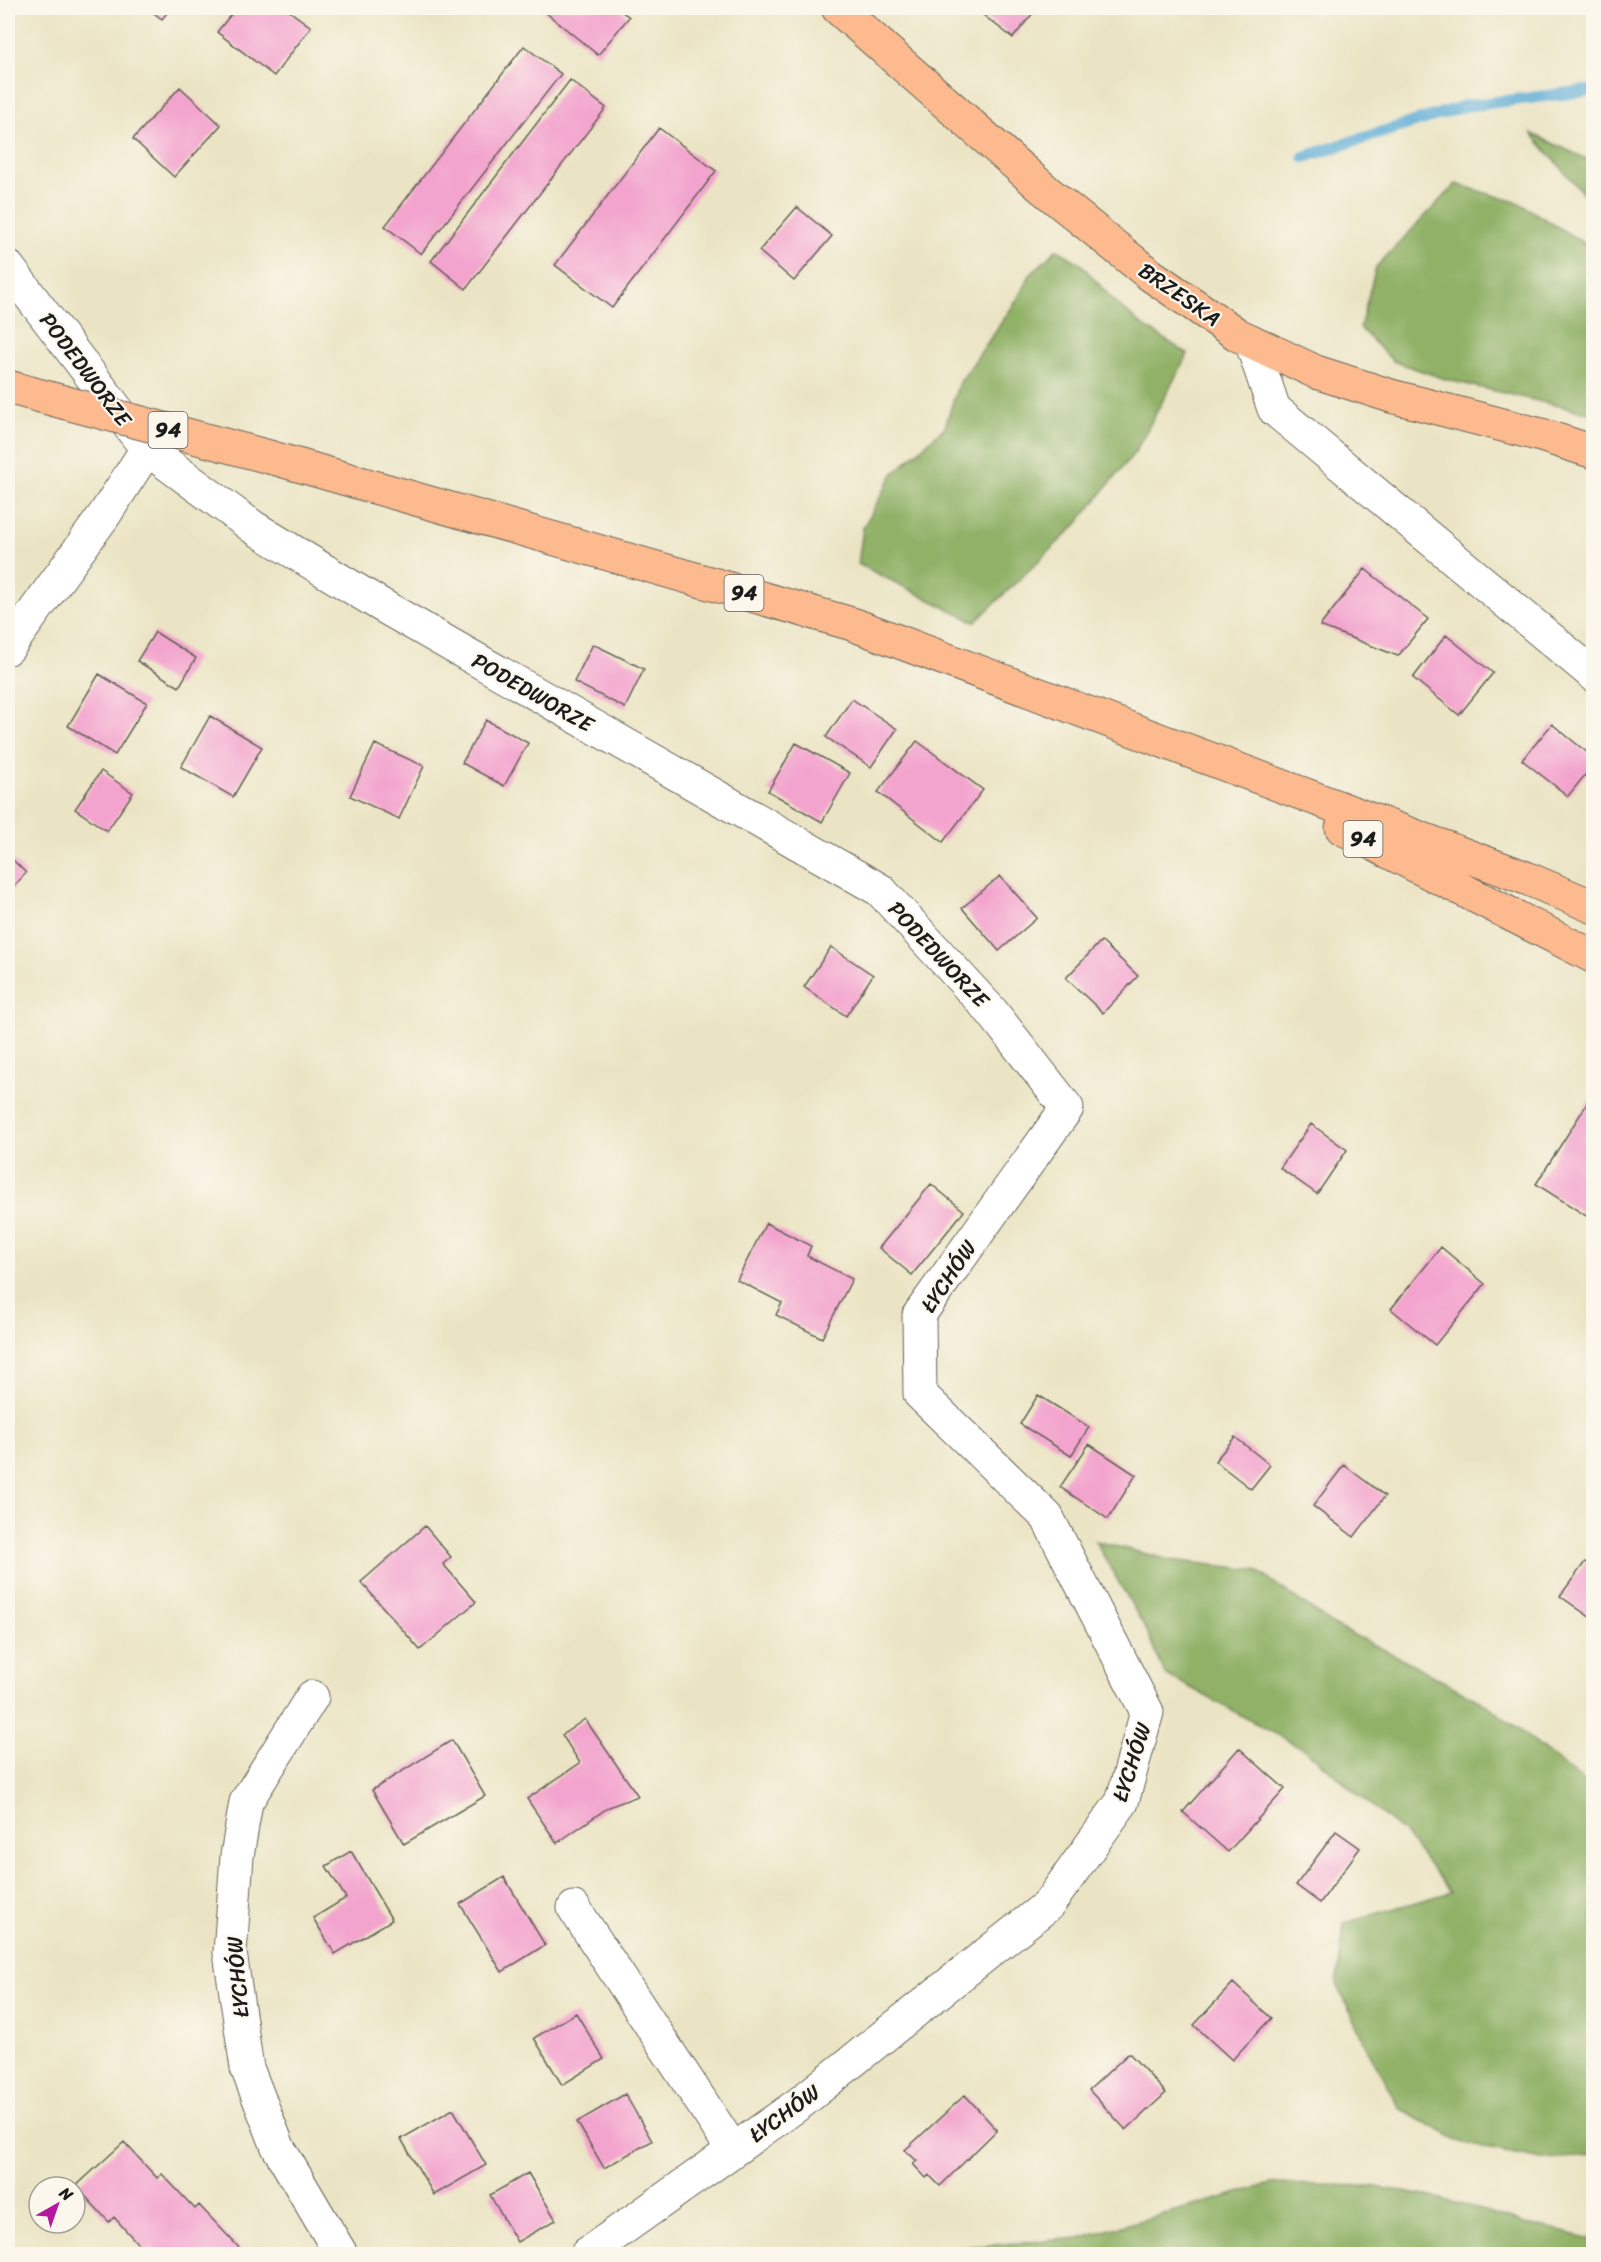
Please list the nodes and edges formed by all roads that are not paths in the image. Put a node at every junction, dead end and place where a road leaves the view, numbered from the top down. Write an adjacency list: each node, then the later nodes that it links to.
1 (838, 8): 3 (main road, BRZESKA)
2 (8, 267): 5 (street, PODEDWORZE)
3 (1251, 341): 6 (main road, BRZESKA); 8 (street)
4 (8, 387): 9 (main road, 94, bridge)
5 (147, 449): 7 (street); 12 (street, PODEDWORZE)
6 (1593, 453)
7 (8, 648)
8 (1593, 673)
9 (1204, 758): 10 (main road, 94); 11 (main road, 94)
10 (1593, 907)
11 (1593, 957)
12 (1067, 1108): 15 (street, ŁYCHÓW)
13 (312, 1696): 16 (street, ŁYCHÓW)
14 (574, 1908): 15 (street)
15 (733, 2150): 17 (street, ŁYCHÓW)
16 (341, 2254)
17 (587, 2254)

